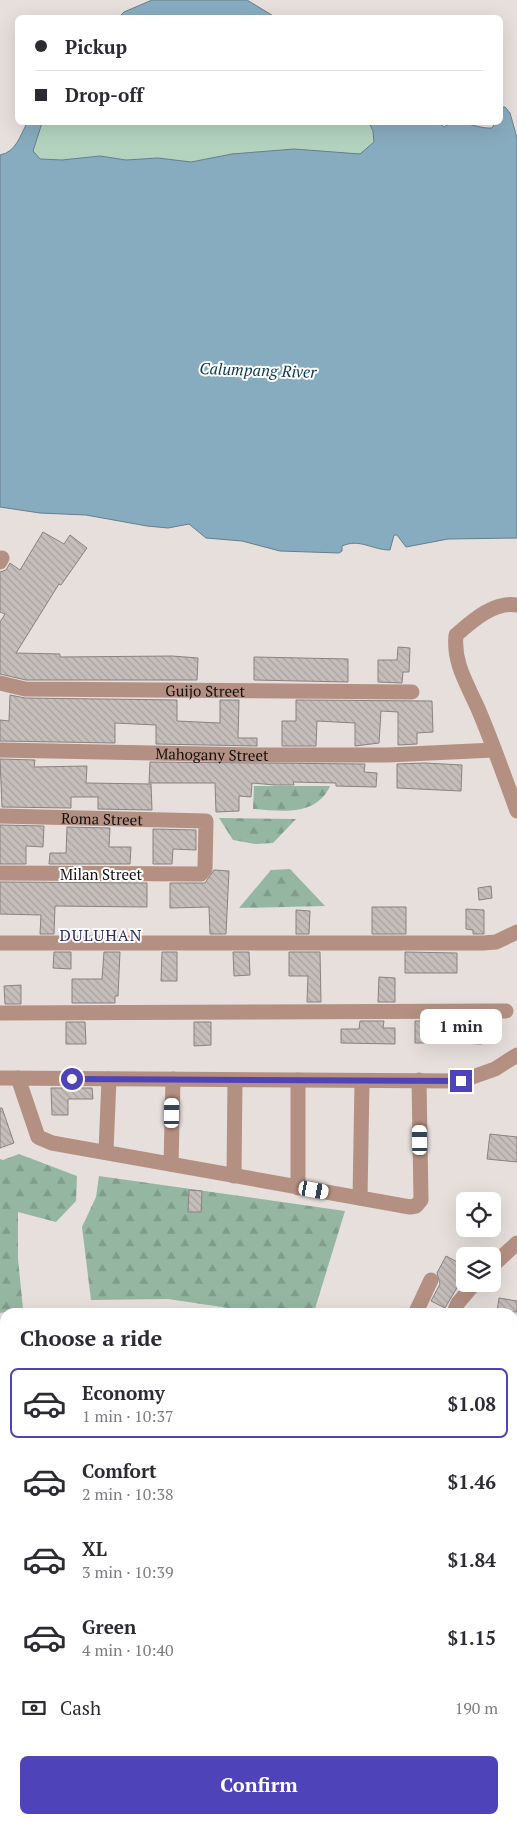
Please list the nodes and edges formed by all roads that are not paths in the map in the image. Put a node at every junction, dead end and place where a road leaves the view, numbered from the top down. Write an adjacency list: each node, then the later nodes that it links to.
1 (517, 605): 5 (street)
2 (0, 683): 3 (street, Guijo Street)
3 (412, 692)
4 (0, 750): 5 (street, Mahogany Street)
5 (494, 750): 6 (street)
6 (517, 811)
7 (0, 816): 9 (street, Roma Street)
8 (0, 873): 9 (street, Milan Street)
9 (201, 874)
10 (517, 932): 11 (street)
11 (0, 943)
12 (506, 1011): 13 (street)
13 (0, 1013)
14 (517, 1055): 21 (street)
15 (0, 1078): 16 (street)
16 (18, 1078): 17 (street); 23 (street)
17 (109, 1079): 18 (street); 23 (street)
18 (173, 1079): 19 (street); 24 (street)
19 (235, 1080): 20 (street); 25 (street)
20 (298, 1080): 22 (street); 26 (street)
21 (419, 1080): 22 (street); 27 (street)
22 (362, 1082): 27 (street)
23 (106, 1151): 24 (street)
24 (171, 1164): 25 (street)
25 (234, 1176): 26 (street)
26 (298, 1188): 27 (street)
27 (360, 1198)
28 (517, 1243): 29 (street)
29 (501, 1258)
30 (431, 1280): 32 (street)
31 (467, 1292): 33 (street)
32 (418, 1308)
33 (456, 1308)

